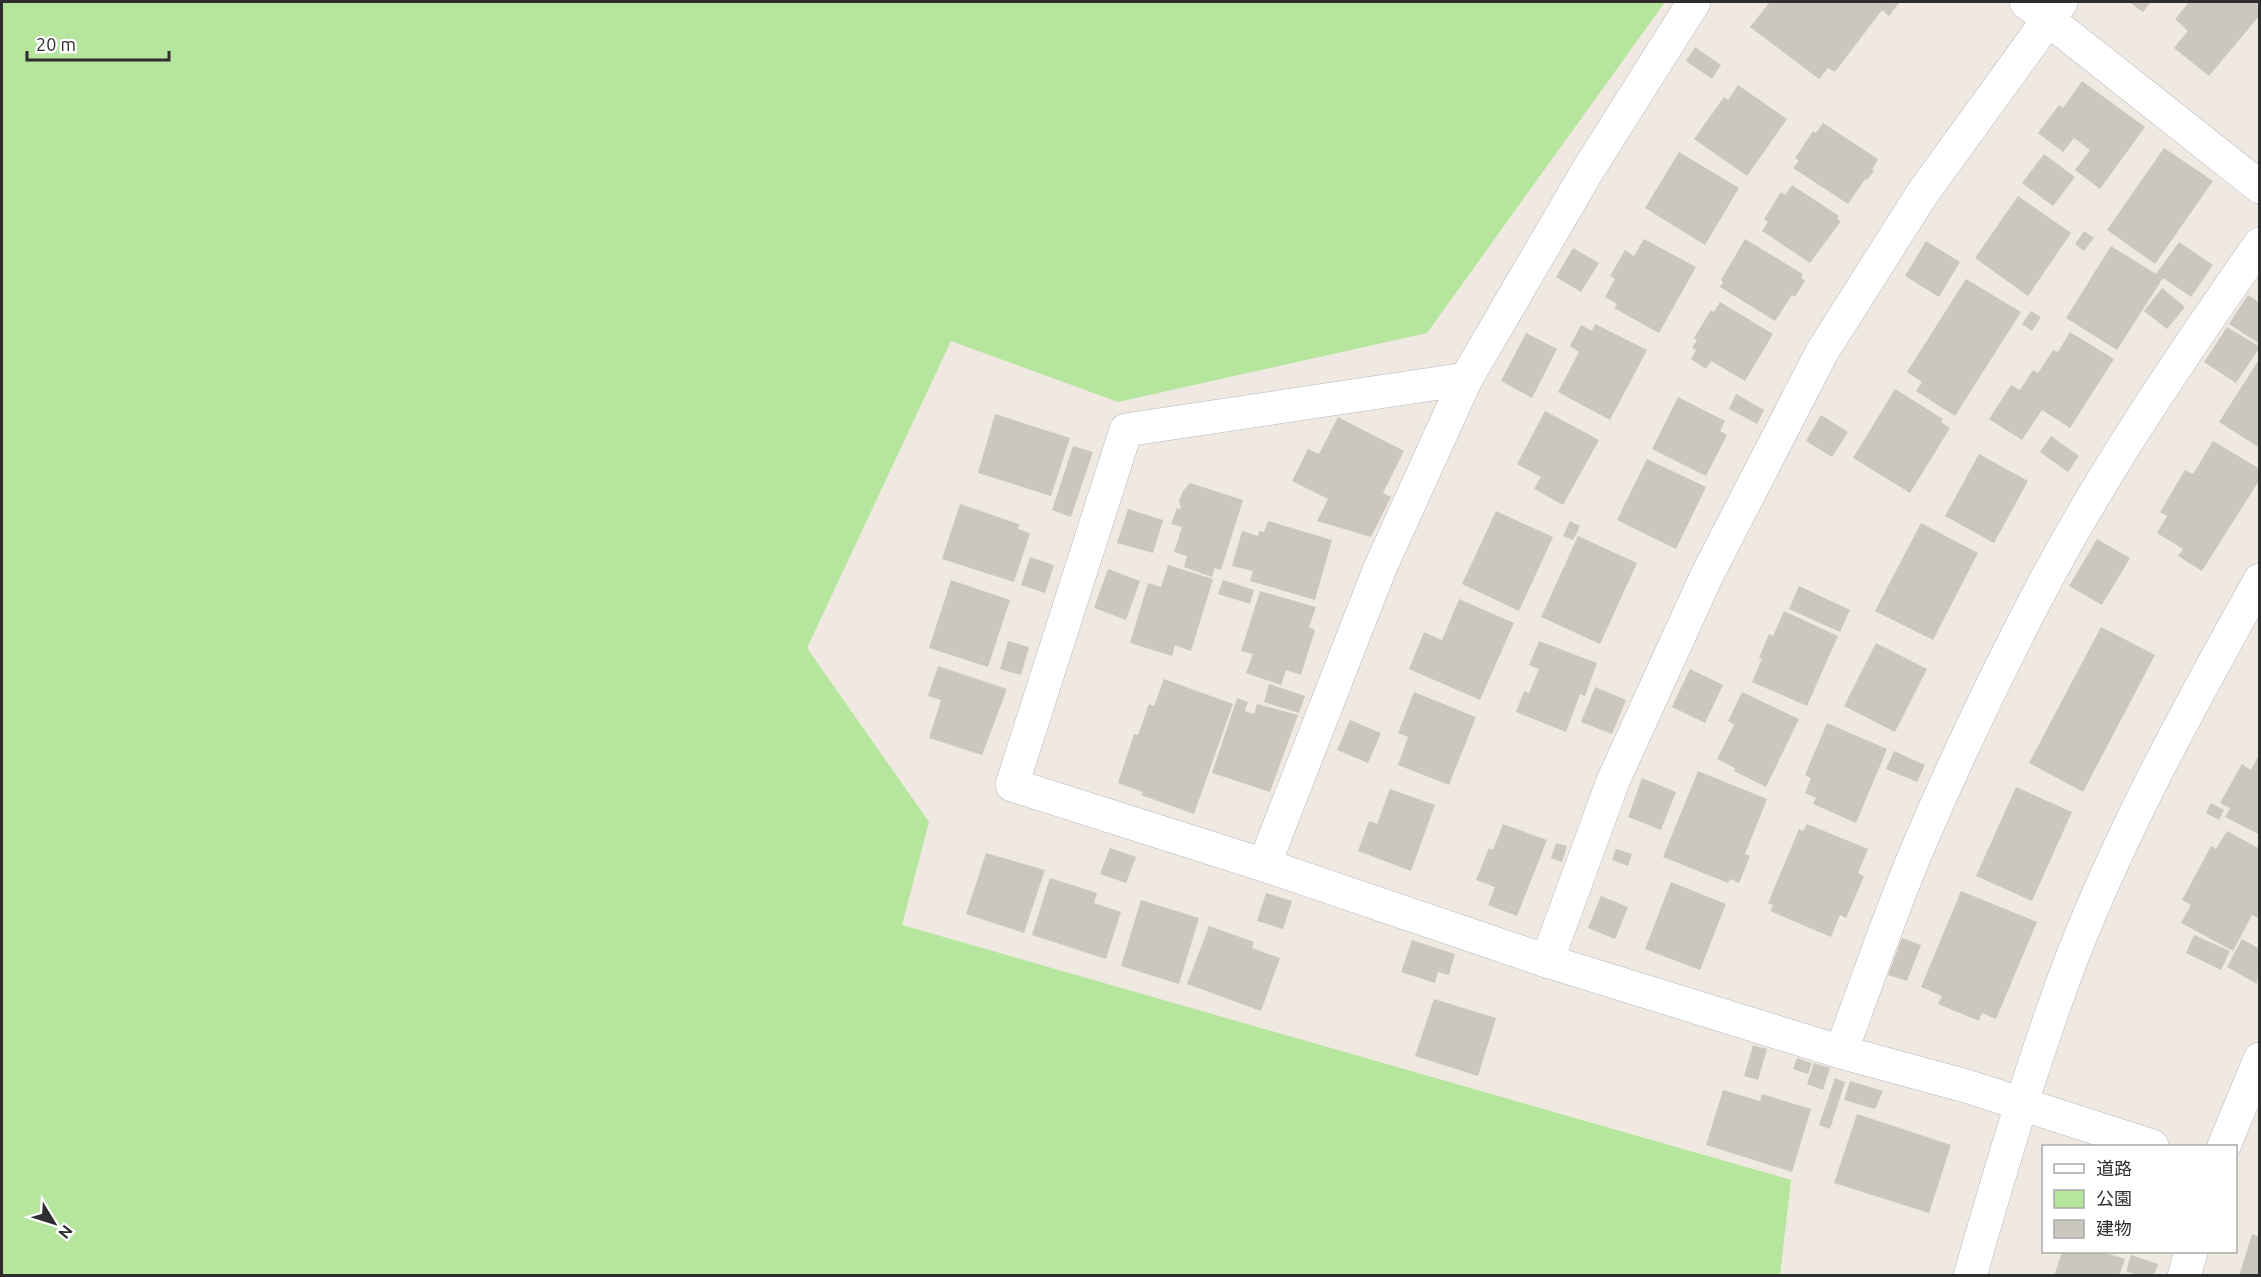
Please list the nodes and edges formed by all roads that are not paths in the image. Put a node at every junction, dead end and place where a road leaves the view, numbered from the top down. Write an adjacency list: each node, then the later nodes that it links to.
1 (1694, 2): 5 (street)
2 (2044, 7): 3 (street); 8 (street)
3 (2259, 187)
4 (2259, 244): 9 (street)
5 (1466, 379): 7 (street); 7 (street)
6 (2259, 580): 11 (street)
7 (1264, 865): 8 (street)
8 (1547, 961): 9 (street)
9 (1841, 1052): 11 (street)
10 (2259, 1059): 13 (street)
11 (2019, 1105): 12 (street); 15 (street)
12 (2149, 1145)
13 (2224, 1145)
14 (2190, 1253): 16 (street)
15 (1970, 1275)
16 (2184, 1275)

